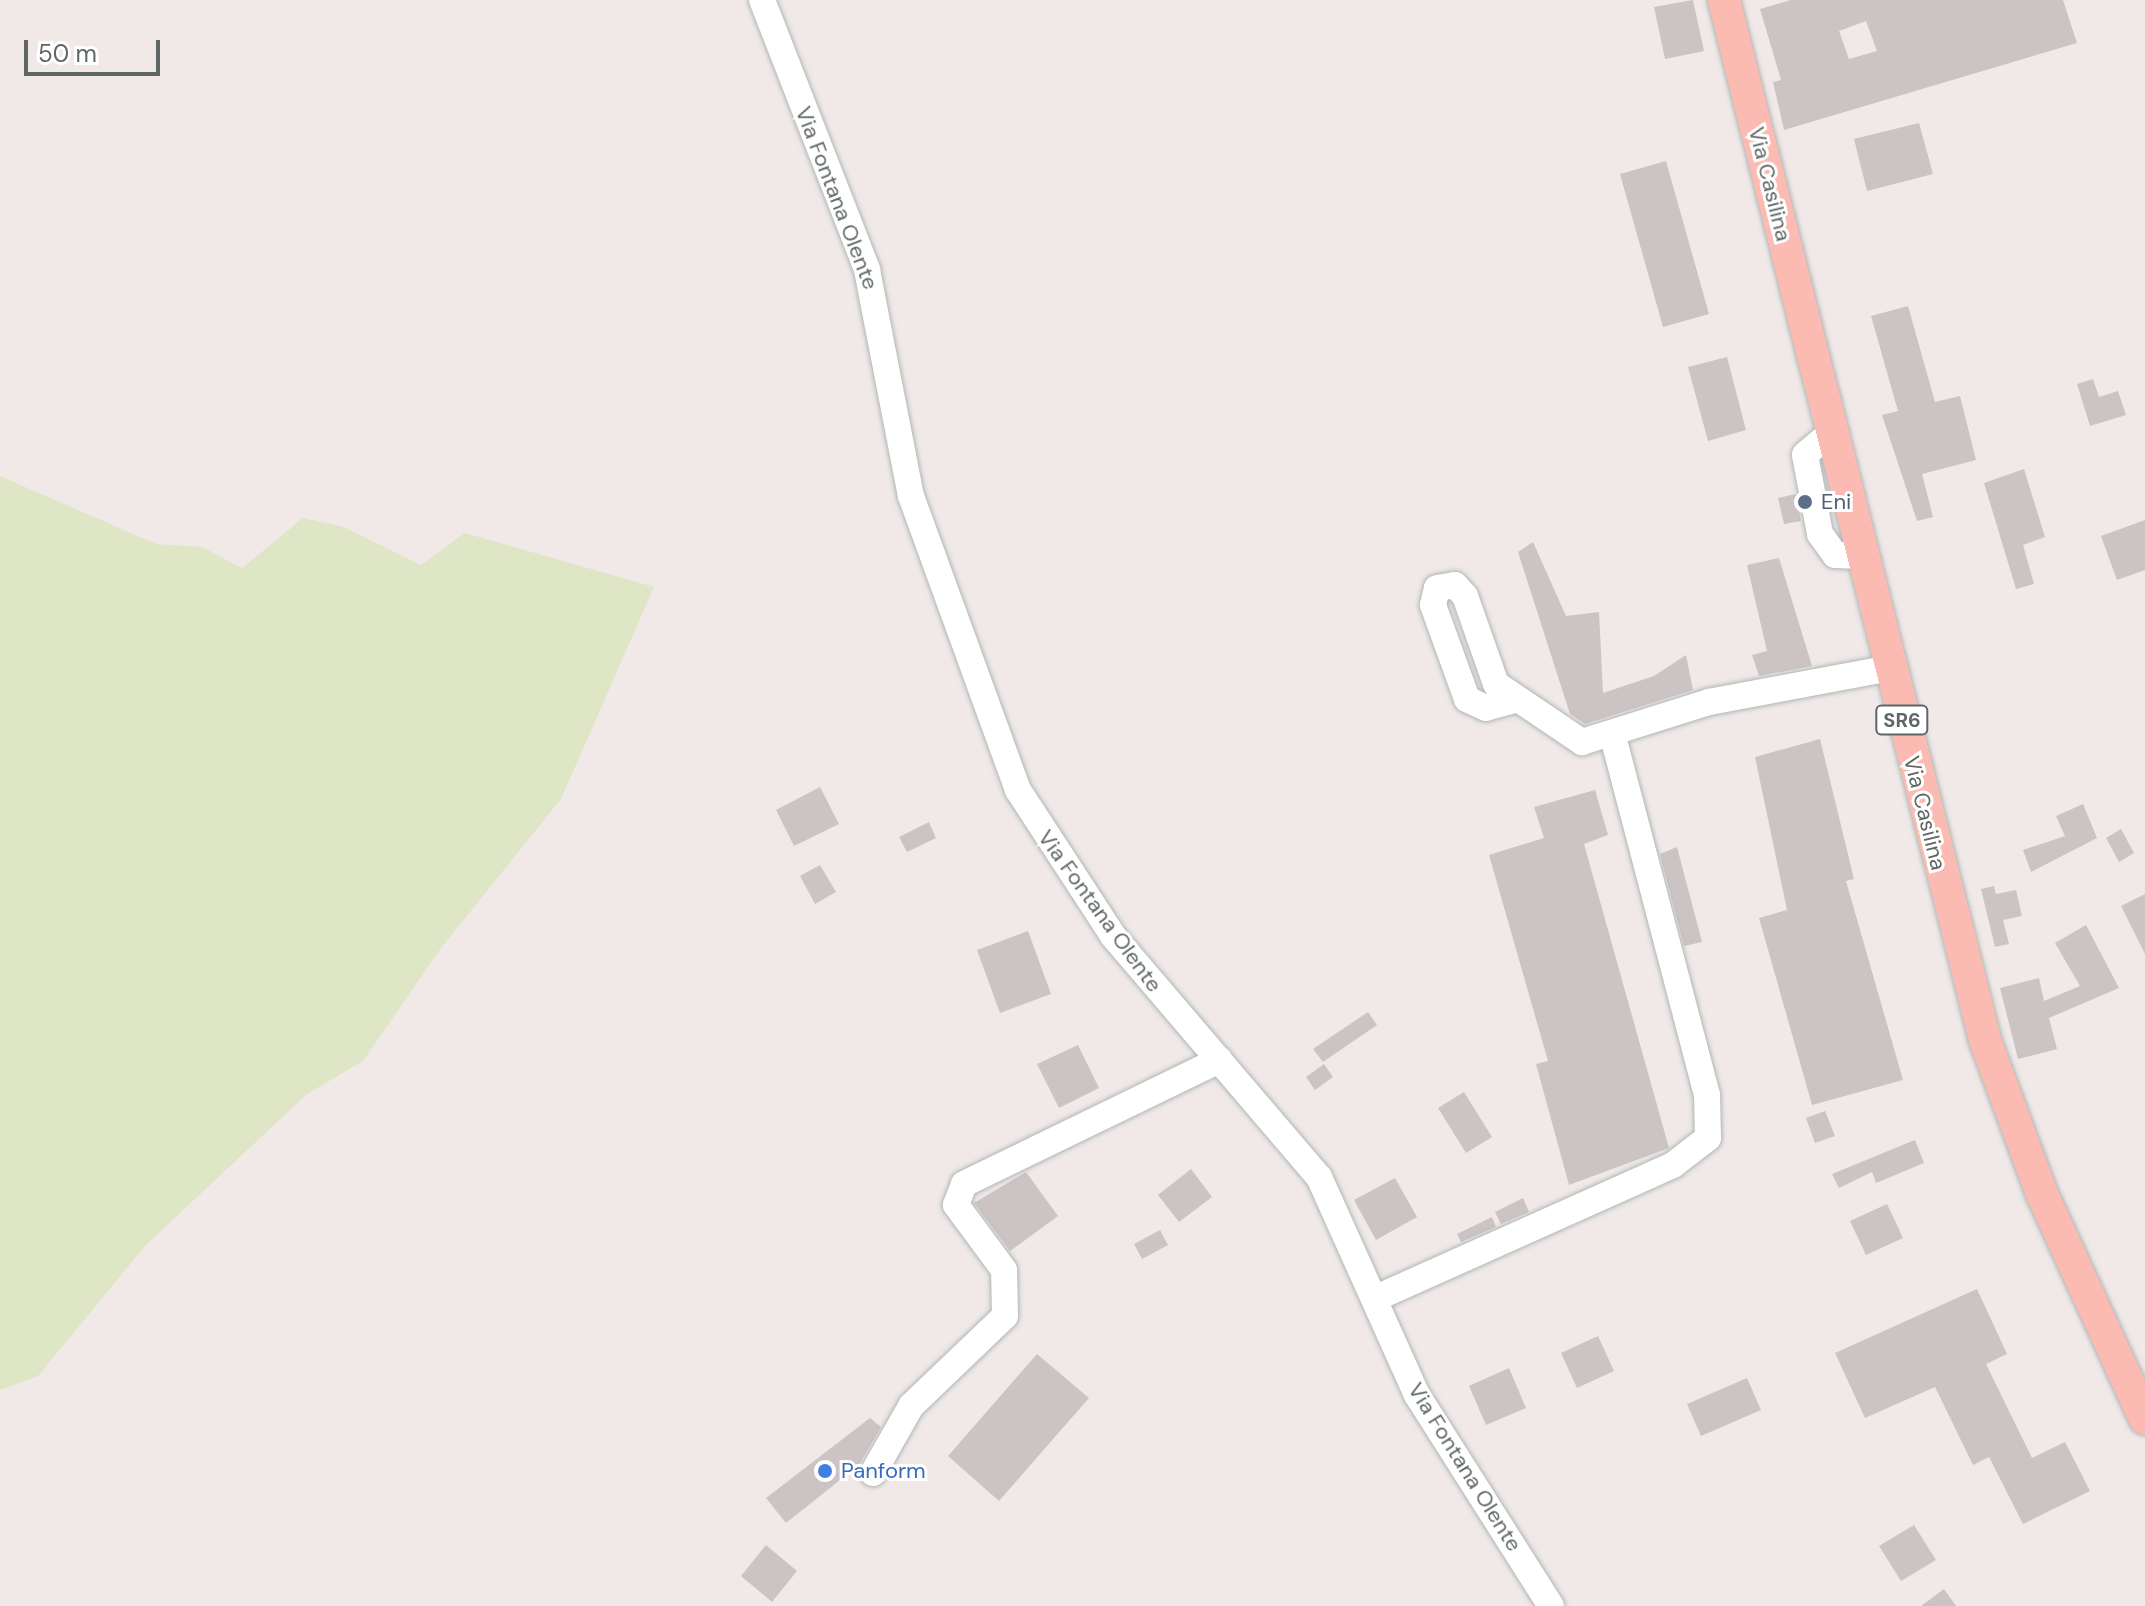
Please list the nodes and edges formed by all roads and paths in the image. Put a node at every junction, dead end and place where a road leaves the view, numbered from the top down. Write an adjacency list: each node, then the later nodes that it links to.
1 (762, 0): 6 (street, Via Fontana Olente)
2 (1724, 0): 3 (main road, Via Casilina / SR6)
3 (1890, 668): 5 (street); 8 (main road, Via Casilina / SR6)
4 (1515, 700): 5 (street)
5 (1613, 737): 7 (street)
6 (1219, 1060): 7 (street, Via Fontana Olente); 9 (street)
7 (1376, 1298): 10 (street, Via Fontana Olente)
8 (2145, 1419)
9 (873, 1473)
10 (1551, 1606)

